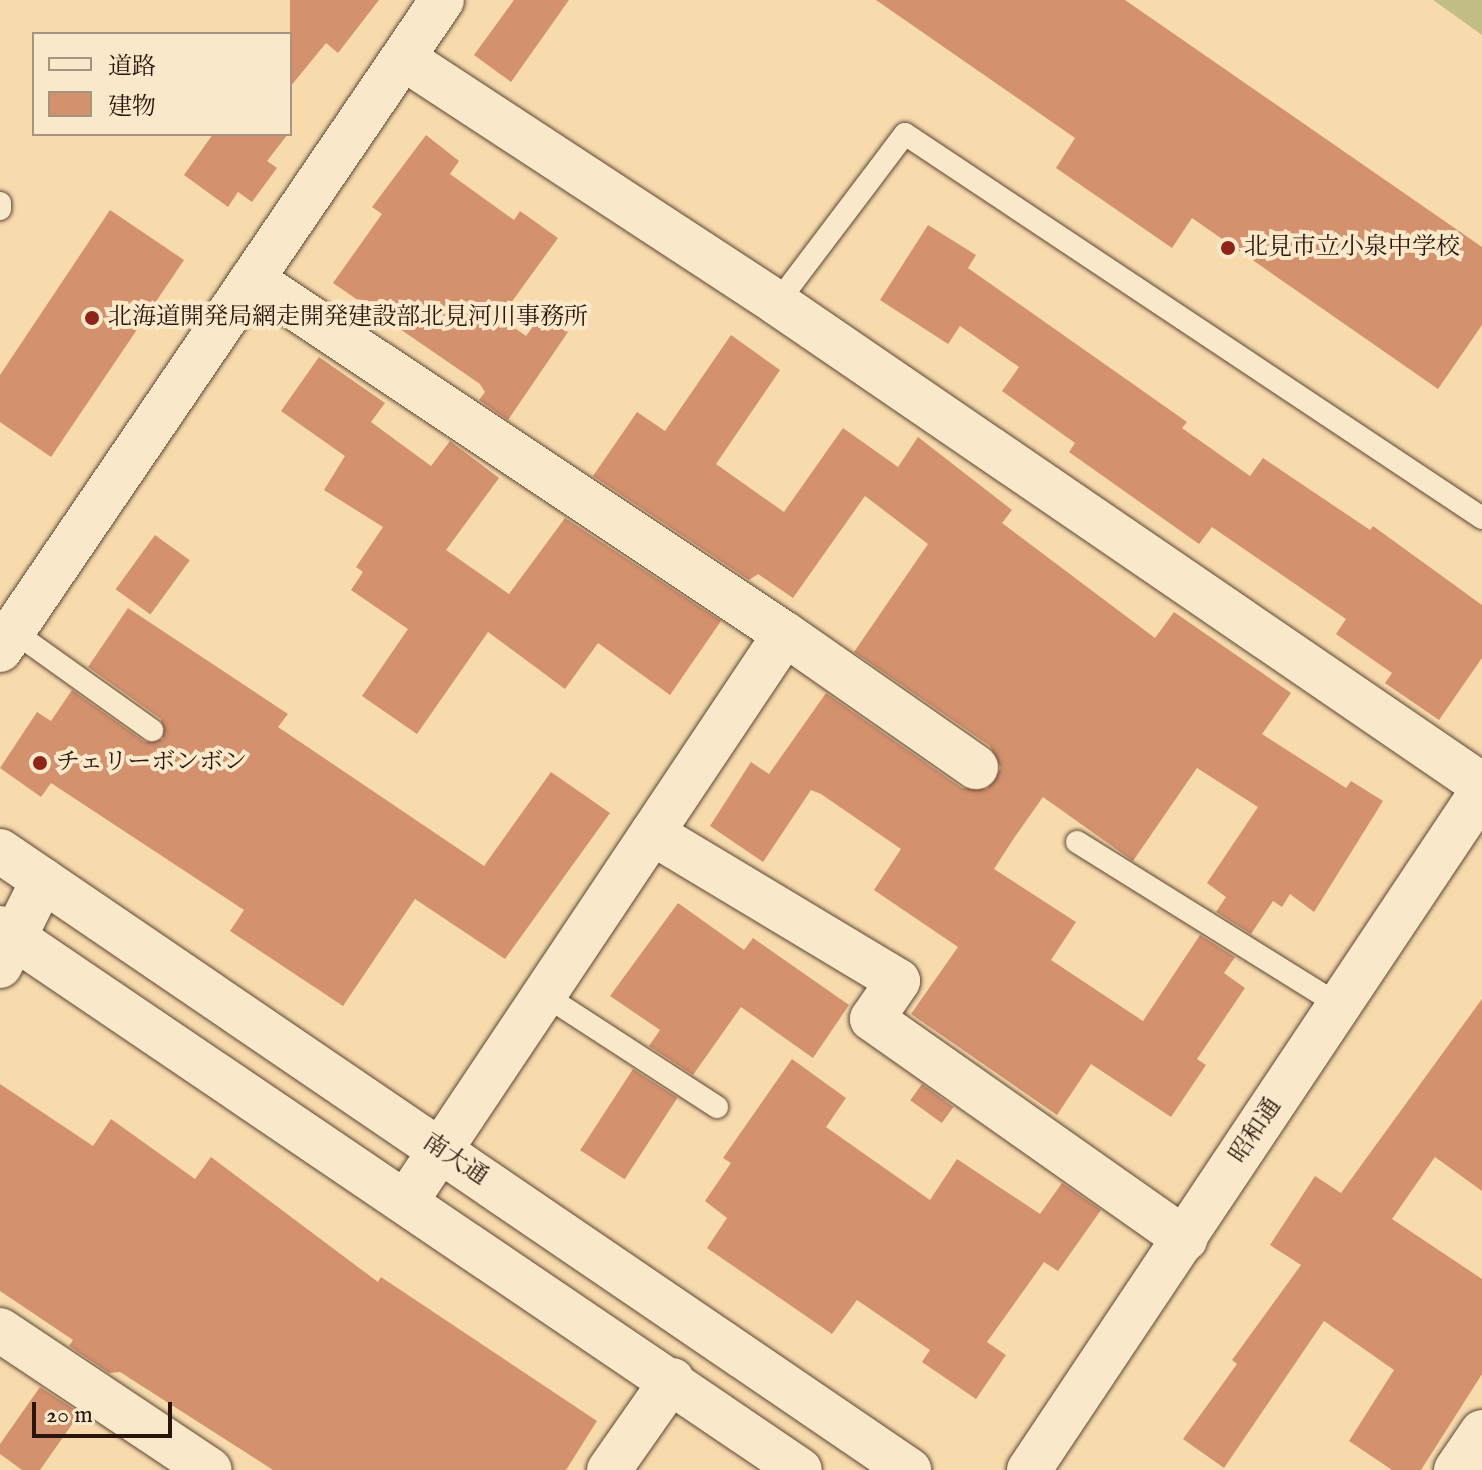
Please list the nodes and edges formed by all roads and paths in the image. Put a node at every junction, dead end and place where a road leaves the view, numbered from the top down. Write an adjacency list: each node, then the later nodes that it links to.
1 (442, 0): 2 (street)
2 (403, 58): 5 (street); 6 (street)
3 (0, 203): 4 (lane)
4 (0, 209)
5 (252, 279): 8 (street); 9 (street)
6 (777, 303): 7 (lane); 12 (street)
7 (1482, 518)
8 (785, 634): 11 (street); 14 (street)
9 (6, 640): 10 (lane)
10 (152, 730)
11 (976, 767)
12 (1482, 785)
13 (1482, 791): 20 (street, 昭和通)
14 (652, 833): 19 (street); 24 (street)
15 (1077, 842): 20 (lane)
16 (0, 851): 17 (street, 南大通)
17 (43, 880): 18 (street); 22 (street, 南大通)
18 (5, 944): 23 (street)
19 (546, 996): 21 (lane); 22 (street)
20 (1340, 1006): 24 (street, 昭和通)
21 (717, 1107)
22 (440, 1150): 23 (street); 31 (street, 南大通)
23 (407, 1200): 26 (street)
24 (1185, 1239): 32 (street, 昭和通)
25 (0, 1330): 28 (street)
26 (672, 1380): 29 (street); 30 (street)
27 (1482, 1432): 33 (street)
28 (210, 1470)
29 (609, 1470)
30 (800, 1470)
31 (909, 1470)
32 (1029, 1470)
33 (1456, 1470)

